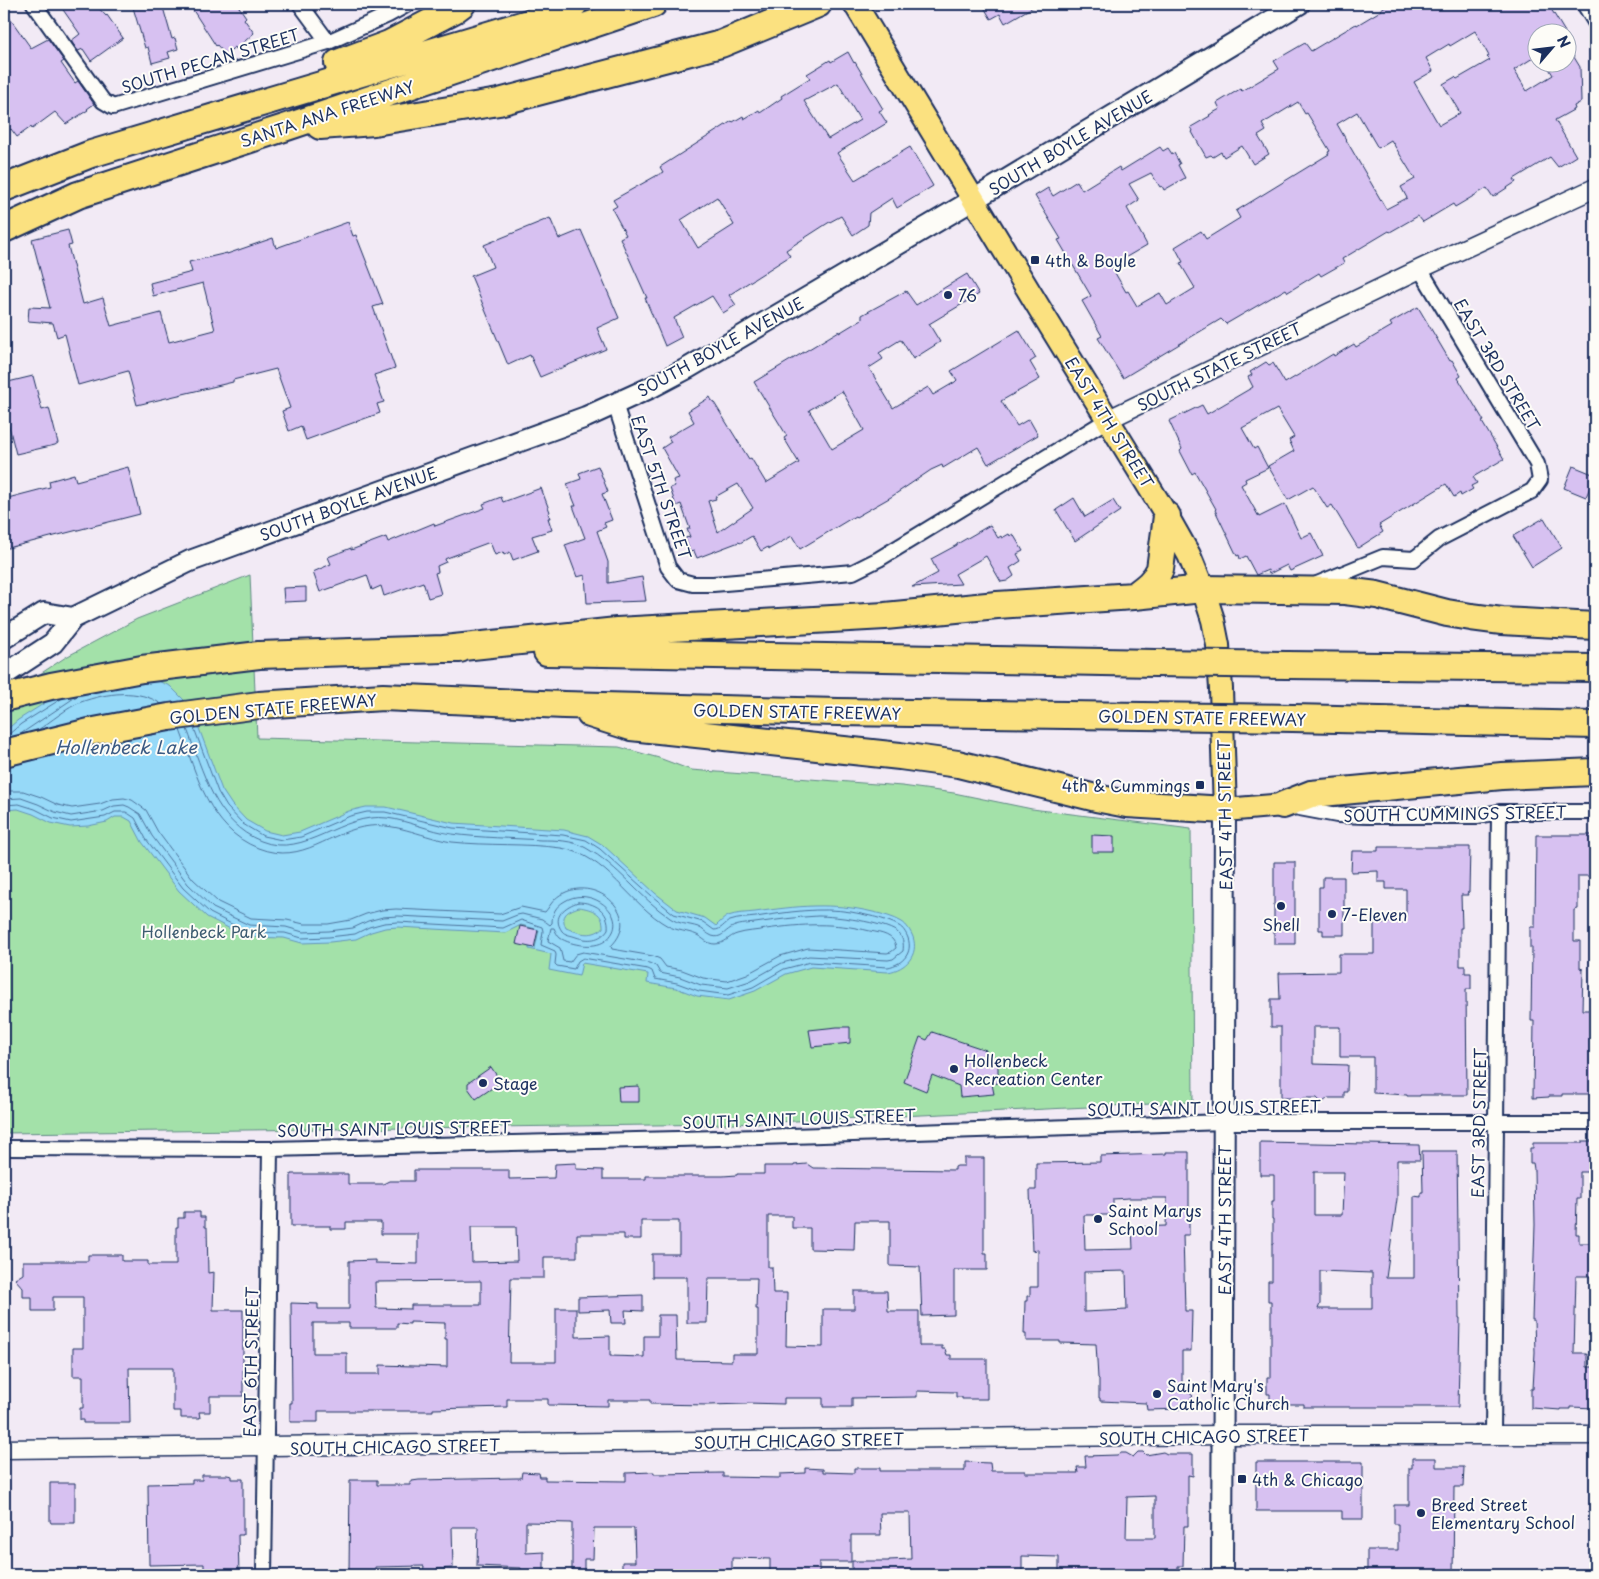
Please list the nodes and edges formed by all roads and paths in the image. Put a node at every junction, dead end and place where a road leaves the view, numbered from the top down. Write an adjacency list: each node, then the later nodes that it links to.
1 (34, 4): 12 (street, SOUTH PECAN STREET)
2 (300, 4): 12 (street)
3 (408, 4): 12 (street, SOUTH PECAN STREET)
4 (462, 4): 14 (highway)
5 (574, 4): 14 (highway, SANTA ANA FREEWAY)
6 (653, 4): 13 (highway, SANTA ANA FREEWAY)
7 (818, 4): 13 (highway)
8 (855, 4): 17 (main road, EAST 4TH STREET)
9 (1299, 4): 17 (main road, SOUTH BOYLE AVENUE)
10 (1584, 4): 11 (street)
11 (1595, 22)
12 (328, 42)
13 (284, 128): 18 (highway, SANTA ANA FREEWAY)
14 (91, 154): 15 (highway, SANTA ANA FREEWAY)
15 (4, 188)
16 (1595, 188): 19 (street, SOUTH STATE STREET)
17 (973, 200): 20 (main road, SOUTH BOYLE AVENUE); 21 (main road, EAST 4TH STREET)
18 (4, 229)
19 (1420, 269): 21 (street, SOUTH STATE STREET); 25 (street, EAST 3RD STREET)
20 (615, 404): 23 (street, EAST 5TH STREET); 27 (main road, SOUTH BOYLE AVENUE)
21 (1109, 420): 22 (main road, EAST 4TH STREET); 23 (street, SOUTH STATE STREET)
22 (1167, 516): 24 (main road, EAST 4TH STREET); 26 (highway)
23 (678, 580)
24 (1204, 589): 25 (highway); 26 (highway); 39 (main road, EAST 4TH STREET)
25 (1302, 590): 28 (highway)
26 (1134, 596): 30 (highway)
27 (74, 618): 29 (main road); 32 (main road, SOUTH BOYLE AVENUE)
28 (1595, 626)
29 (4, 638)
30 (444, 649): 31 (highway, bridge); 33 (highway)
31 (1595, 668)
32 (4, 675)
33 (4, 698)
34 (564, 705): 35 (highway, GOLDEN STATE FREEWAY, bridge); 36 (highway, GOLDEN STATE FREEWAY); 39 (highway)
35 (1595, 725)
36 (4, 753)
37 (1595, 772): 38 (highway)
38 (1283, 805): 39 (main road, SOUTH CUMMINGS STREET); 40 (street, SOUTH CUMMINGS STREET)
39 (1225, 810): 42 (main road, EAST 4TH STREET)
40 (1499, 812): 41 (street, SOUTH CUMMINGS STREET); 43 (street, EAST 3RD STREET)
41 (1595, 812)
42 (1225, 1122): 43 (street, SOUTH SAINT LOUIS STREET); 46 (street, SOUTH SAINT LOUIS STREET); 49 (main road, EAST 4TH STREET)
43 (1496, 1122): 44 (street, SOUTH SAINT LOUIS STREET); 47 (street, EAST 3RD STREET)
44 (1595, 1122)
45 (4, 1148): 46 (street, SOUTH SAINT LOUIS STREET)
46 (270, 1149): 50 (street, EAST 6TH STREET)
47 (1492, 1434): 48 (street, SOUTH CHICAGO STREET); 49 (street, SOUTH CHICAGO STREET)
48 (1595, 1434)
49 (1223, 1435): 50 (street, SOUTH CHICAGO STREET); 53 (main road, EAST 4TH STREET)
50 (266, 1447): 51 (street, SOUTH CHICAGO STREET); 52 (street, EAST 6TH STREET)
51 (4, 1450)
52 (264, 1575)
53 (1222, 1575)

